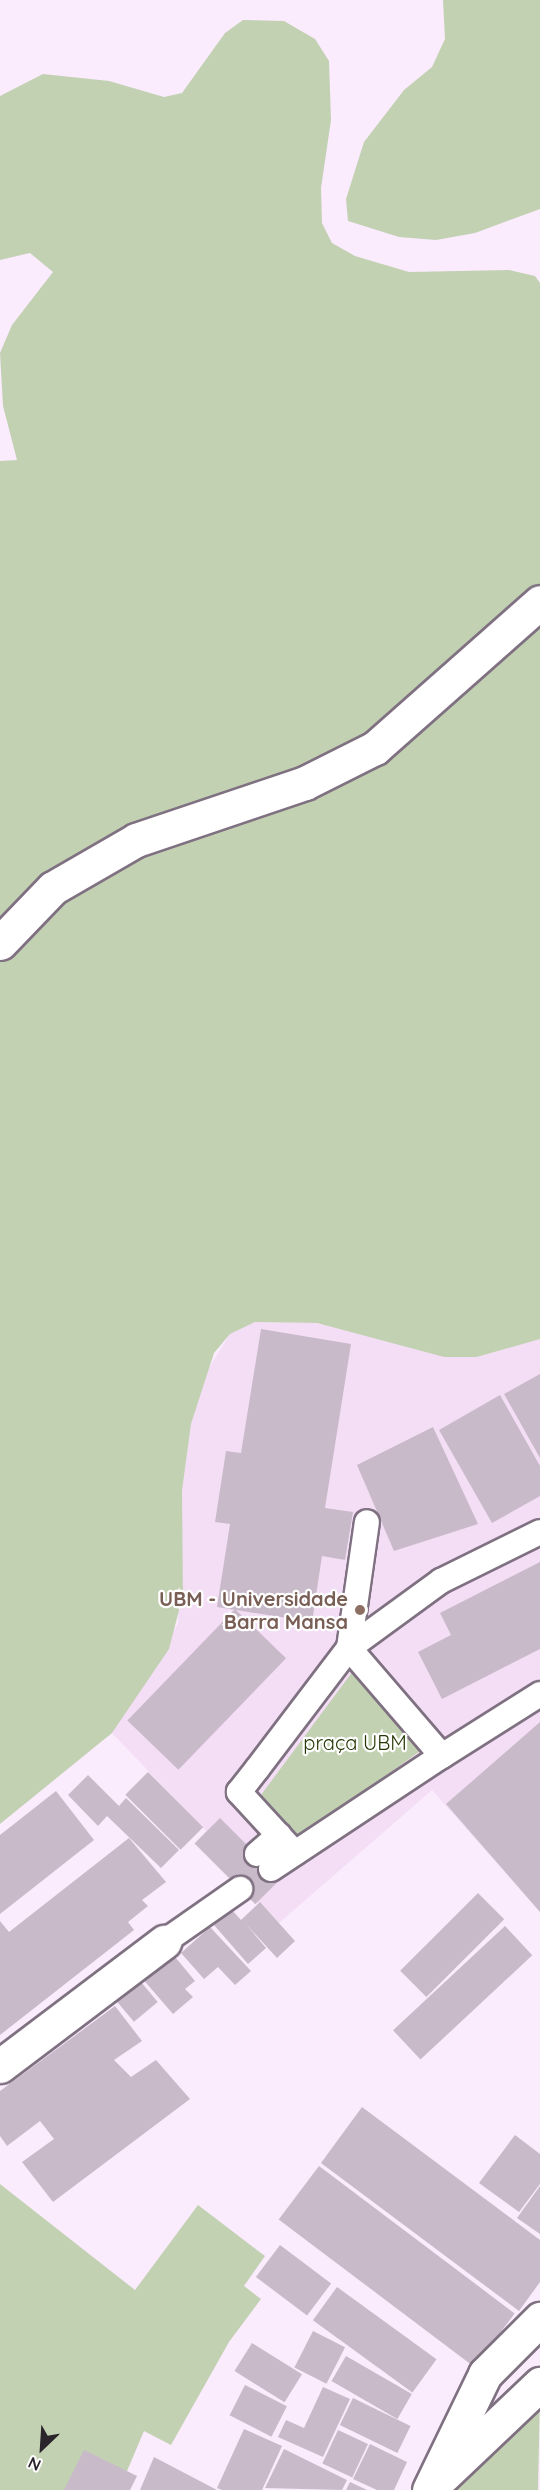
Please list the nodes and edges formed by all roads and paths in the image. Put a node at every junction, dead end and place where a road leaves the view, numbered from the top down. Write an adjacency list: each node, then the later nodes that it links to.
1 (540, 602): 2 (street)
2 (0, 943)
3 (367, 1522): 5 (lane)
4 (540, 1532): 5 (lane)
5 (349, 1648): 7 (lane); 8 (lane)
6 (540, 1694): 7 (lane)
7 (442, 1756): 9 (lane)
8 (279, 1835): 9 (lane); 9 (lane)
9 (295, 1853)
10 (235, 1884): 11 (lane)
11 (164, 1942): 12 (street)
12 (0, 2066)
13 (540, 2319): 15 (street)
14 (540, 2384): 15 (street)
15 (429, 2490)

